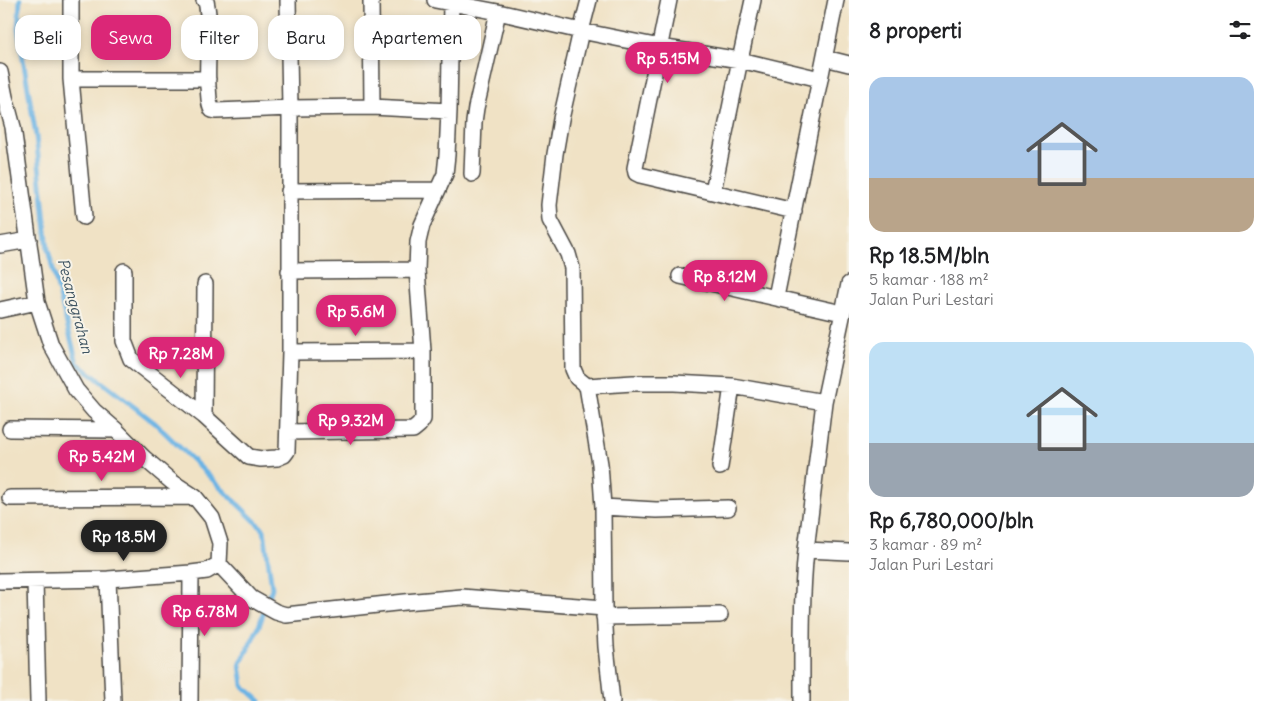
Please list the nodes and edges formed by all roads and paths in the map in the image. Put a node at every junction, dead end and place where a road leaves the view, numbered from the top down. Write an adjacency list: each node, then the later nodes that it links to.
1 (71, 0): 18 (street)
2 (204, 0): 19 (street)
3 (288, 0): 23 (street)
4 (371, 0): 22 (street)
5 (435, 0): 10 (street)
6 (589, 0): 12 (street)
7 (669, 0): 13 (street)
8 (753, 0): 15 (street)
9 (836, 0): 14 (street)
10 (451, 3): 11 (street); 24 (street)
11 (498, 12): 12 (street); 25 (street)
12 (582, 30): 13 (street); 46 (street)
13 (660, 47): 15 (street); 28 (street)
14 (825, 58): 16 (street); 20 (street)
15 (740, 60): 20 (street); 28 (street)
16 (849, 64)
17 (0, 72): 21 (street)
18 (71, 79): 19 (street); 30 (street)
19 (208, 79): 23 (street)
20 (820, 79): 29 (street)
21 (2, 98): 31 (street)
22 (372, 107): 23 (street); 24 (street)
23 (290, 108): 27 (street)
24 (449, 111): 26 (street)
25 (472, 174)
26 (437, 190): 27 (street); 33 (street)
27 (289, 191): 35 (street)
28 (713, 191): 29 (street)
29 (794, 211): 39 (street)
30 (84, 217)
31 (29, 240): 32 (street); 40 (street)
32 (0, 244)
33 (417, 270): 35 (street); 43 (street)
34 (124, 271): 49 (street)
35 (289, 271): 44 (street)
36 (680, 276): 39 (street)
37 (205, 284): 49 (street)
38 (849, 284): 42 (street)
39 (776, 297): 42 (street)
40 (37, 302): 41 (street); 51 (street)
41 (0, 310)
42 (842, 313): 45 (street)
43 (423, 351): 44 (street); 52 (street)
44 (290, 352): 52 (street)
45 (842, 352): 48 (street)
46 (587, 386): 47 (street); 56 (street)
47 (732, 386): 48 (street); 53 (street)
48 (824, 402): 58 (street)
49 (204, 416): 52 (street)
50 (10, 429): 51 (street)
51 (116, 430): 54 (street)
52 (288, 432)
53 (720, 467)
54 (195, 497): 55 (street); 60 (street)
55 (10, 498)
56 (603, 507): 57 (street); 65 (street)
57 (728, 508)
58 (806, 550): 59 (street); 71 (street)
59 (849, 552)
60 (219, 564): 61 (street); 65 (street)
61 (191, 573): 62 (street); 69 (street)
62 (108, 579): 64 (street); 68 (street)
63 (0, 581): 64 (street)
64 (35, 581): 67 (street)
65 (604, 612): 66 (street); 70 (street)
66 (720, 615)
67 (38, 701)
68 (113, 701)
69 (190, 701)
70 (612, 701)
71 (802, 701)

